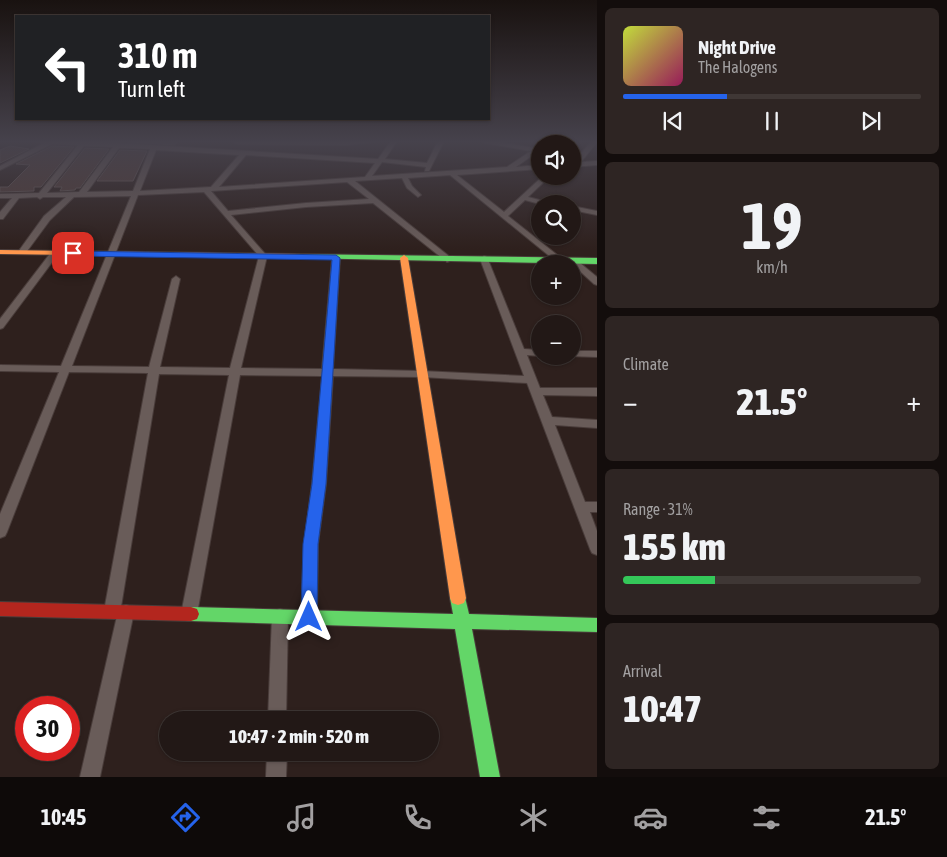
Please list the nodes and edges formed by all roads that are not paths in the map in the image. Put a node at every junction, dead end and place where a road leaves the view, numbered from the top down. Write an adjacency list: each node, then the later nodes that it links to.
1 (56, 177): 18 (street)
2 (95, 177): 13 (street)
3 (141, 177): 12 (street)
4 (220, 177): 11 (street)
5 (388, 177): 8 (street)
6 (405, 177): 14 (street)
7 (456, 177): 25 (street)
8 (367, 179): 9 (street)
9 (349, 180): 11 (street); 21 (street)
10 (537, 185): 19 (street)
11 (209, 189): 12 (street); 24 (street)
12 (136, 193): 13 (street); 30 (street)
13 (82, 195): 16 (street)
14 (418, 195)
15 (0, 196): 17 (street)
16 (72, 196): 18 (street); 28 (street)
17 (16, 197): 18 (street); 26 (street)
18 (40, 197)
19 (523, 198): 20 (street); 25 (street)
20 (531, 200)
21 (375, 201): 24 (street); 35 (street)
22 (581, 209): 23 (street)
23 (597, 212)
24 (226, 213): 32 (street)
25 (504, 216): 31 (street)
26 (0, 218)
27 (0, 252): 28 (street)
28 (22, 252): 29 (street)
29 (55, 253): 30 (street); 43 (street)
30 (111, 254): 32 (street); 49 (street)
31 (552, 255)
32 (263, 256): 33 (street); 51 (street)
33 (336, 258): 34 (street); 52 (street)
34 (404, 258): 35 (street); 53 (street)
35 (447, 259): 36 (street)
36 (484, 259): 37 (street); 44 (street)
37 (531, 260)
38 (581, 260): 39 (street)
39 (597, 261)
40 (581, 267): 42 (street)
41 (176, 279): 50 (street)
42 (597, 282)
43 (0, 326)
44 (520, 352): 45 (street); 54 (street)
45 (531, 353)
46 (581, 354): 47 (street)
47 (597, 354)
48 (0, 368): 49 (street)
49 (65, 369): 50 (street); 61 (street)
50 (154, 370): 51 (street); 64 (street)
51 (235, 371): 52 (street); 65 (street)
52 (329, 372): 53 (street); 67 (street)
53 (422, 374): 54 (street); 68 (street)
54 (531, 380): 55 (street)
55 (536, 391): 56 (street); 57 (street)
56 (597, 392)
57 (547, 421): 58 (street); 59 (street)
58 (597, 424)
59 (581, 507): 60 (street); 62 (street)
60 (597, 508)
61 (0, 532)
62 (597, 549)
63 (0, 609): 64 (street)
64 (119, 612): 65 (street); 72 (street)
65 (189, 614): 66 (street)
66 (280, 616): 67 (street); 70 (street)
67 (309, 617): 68 (street)
68 (462, 622): 69 (street); 74 (street)
69 (597, 625)
70 (277, 711)
71 (276, 761): 73 (street)
72 (90, 777)
73 (276, 777)
74 (490, 777)

